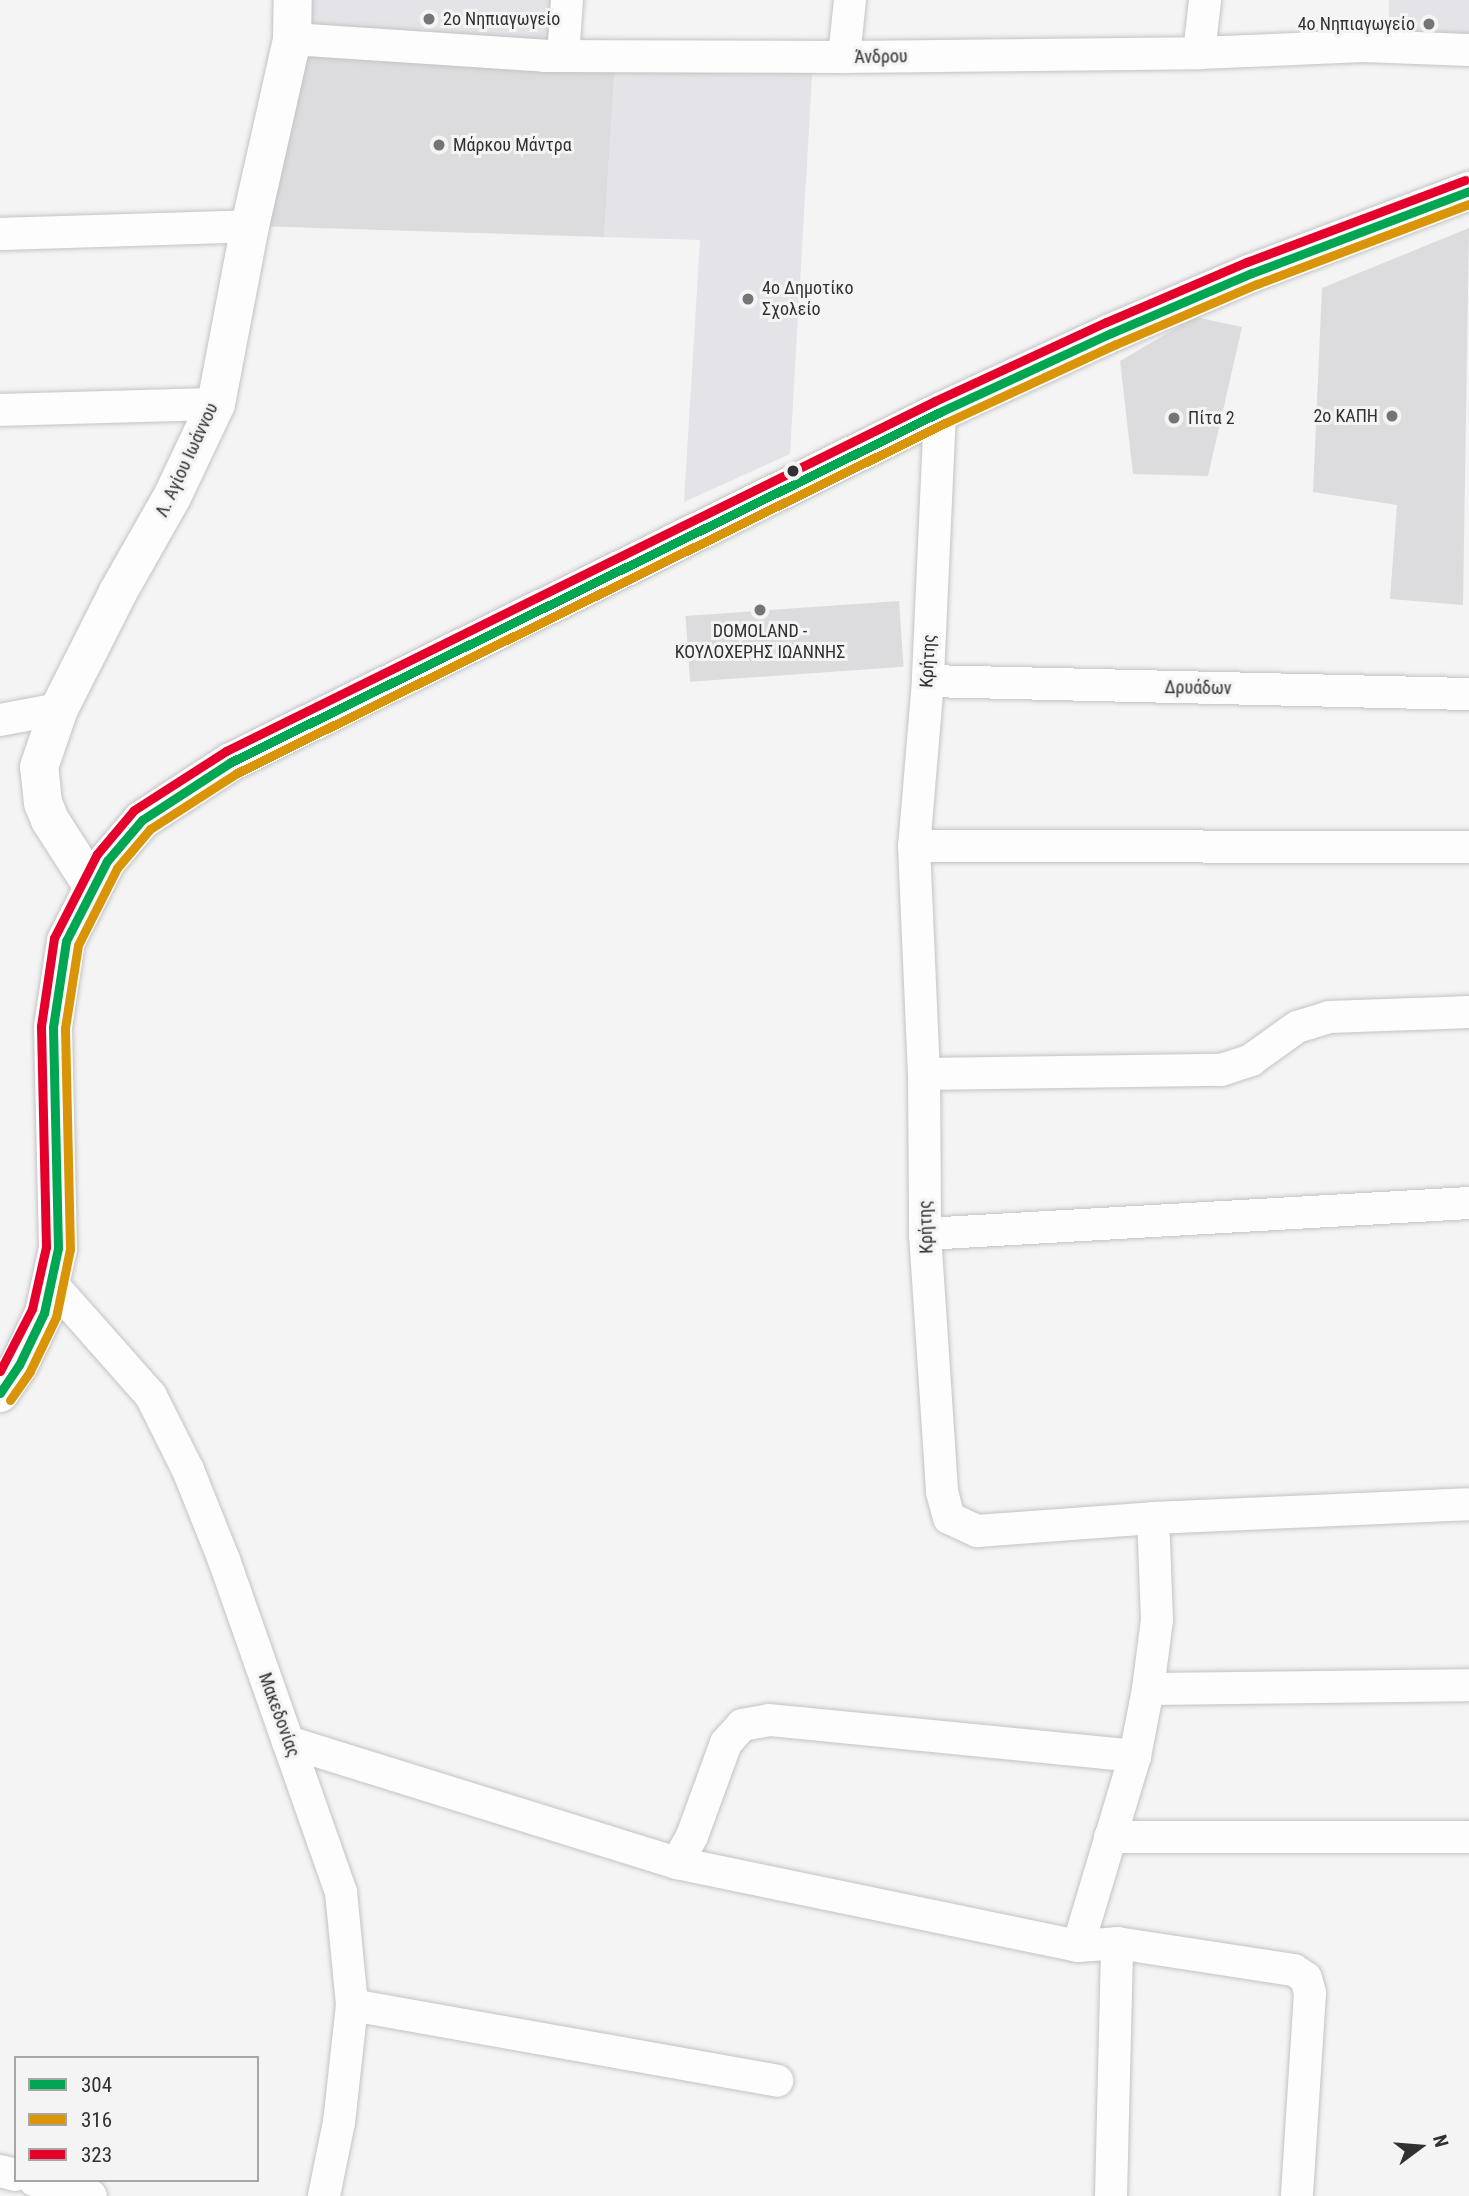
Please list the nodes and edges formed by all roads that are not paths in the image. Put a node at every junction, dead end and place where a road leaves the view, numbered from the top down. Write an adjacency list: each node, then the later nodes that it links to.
1 (293, 0): 5 (main road, Λ. Αγίου Ιωάννου)
2 (567, 0): 8 (street)
3 (850, 0): 9 (street)
4 (1205, 0): 7 (street)
5 (292, 39): 8 (street, Άνδρου); 11 (main road, Λ. Αγίου Ιωάννου)
6 (1469, 50): 7 (street, Άνδρου)
7 (1199, 53): 9 (street, Άνδρου)
8 (562, 56): 9 (street, Άνδρου)
9 (844, 58)
10 (1469, 191): 15 (main road)
11 (250, 226): 12 (street); 13 (main road, Λ. Αγίου Ιωάννου)
12 (0, 234)
13 (216, 404): 14 (street); 18 (main road, Λ. Αγίου Ιωάννου)
14 (0, 410)
15 (940, 412): 16 (street, Κρήτης); 22 (main road)
16 (928, 681): 17 (street, Δρυάδων); 20 (street, Κρήτης)
17 (1469, 694)
18 (60, 709): 19 (street); 22 (main road, Λ. Αγίου Ιωάννου)
19 (0, 720)
20 (914, 846): 21 (street); 24 (street, Κρήτης)
21 (1469, 848)
22 (93, 887): 27 (main road)
23 (1469, 1012): 24 (street)
24 (924, 1074): 26 (street, Κρήτης)
25 (1469, 1203): 26 (street)
26 (925, 1234): 30 (street, Κρήτης)
27 (52, 1284): 28 (main road); 33 (street, Μακεδονίας)
28 (0, 1393)
29 (1469, 1504): 30 (street, Κρήτης)
30 (1153, 1518): 32 (street)
31 (1469, 1685): 32 (street)
32 (1149, 1689): 34 (street)
33 (288, 1742): 37 (street); 40 (street, Μακεδονίας)
34 (1135, 1756): 36 (street); 37 (street)
35 (1469, 1837): 36 (street)
36 (1110, 1838): 39 (street)
37 (677, 1863): 39 (street)
38 (1117, 1943): 39 (street); 45 (street); 46 (street)
39 (1078, 1946)
40 (352, 2005): 41 (street); 43 (street, Μακεδονίας)
41 (777, 2081)
42 (41, 2182): 44 (street)
43 (330, 2195)
44 (91, 2196)
45 (1111, 2196)
46 (1297, 2196)

